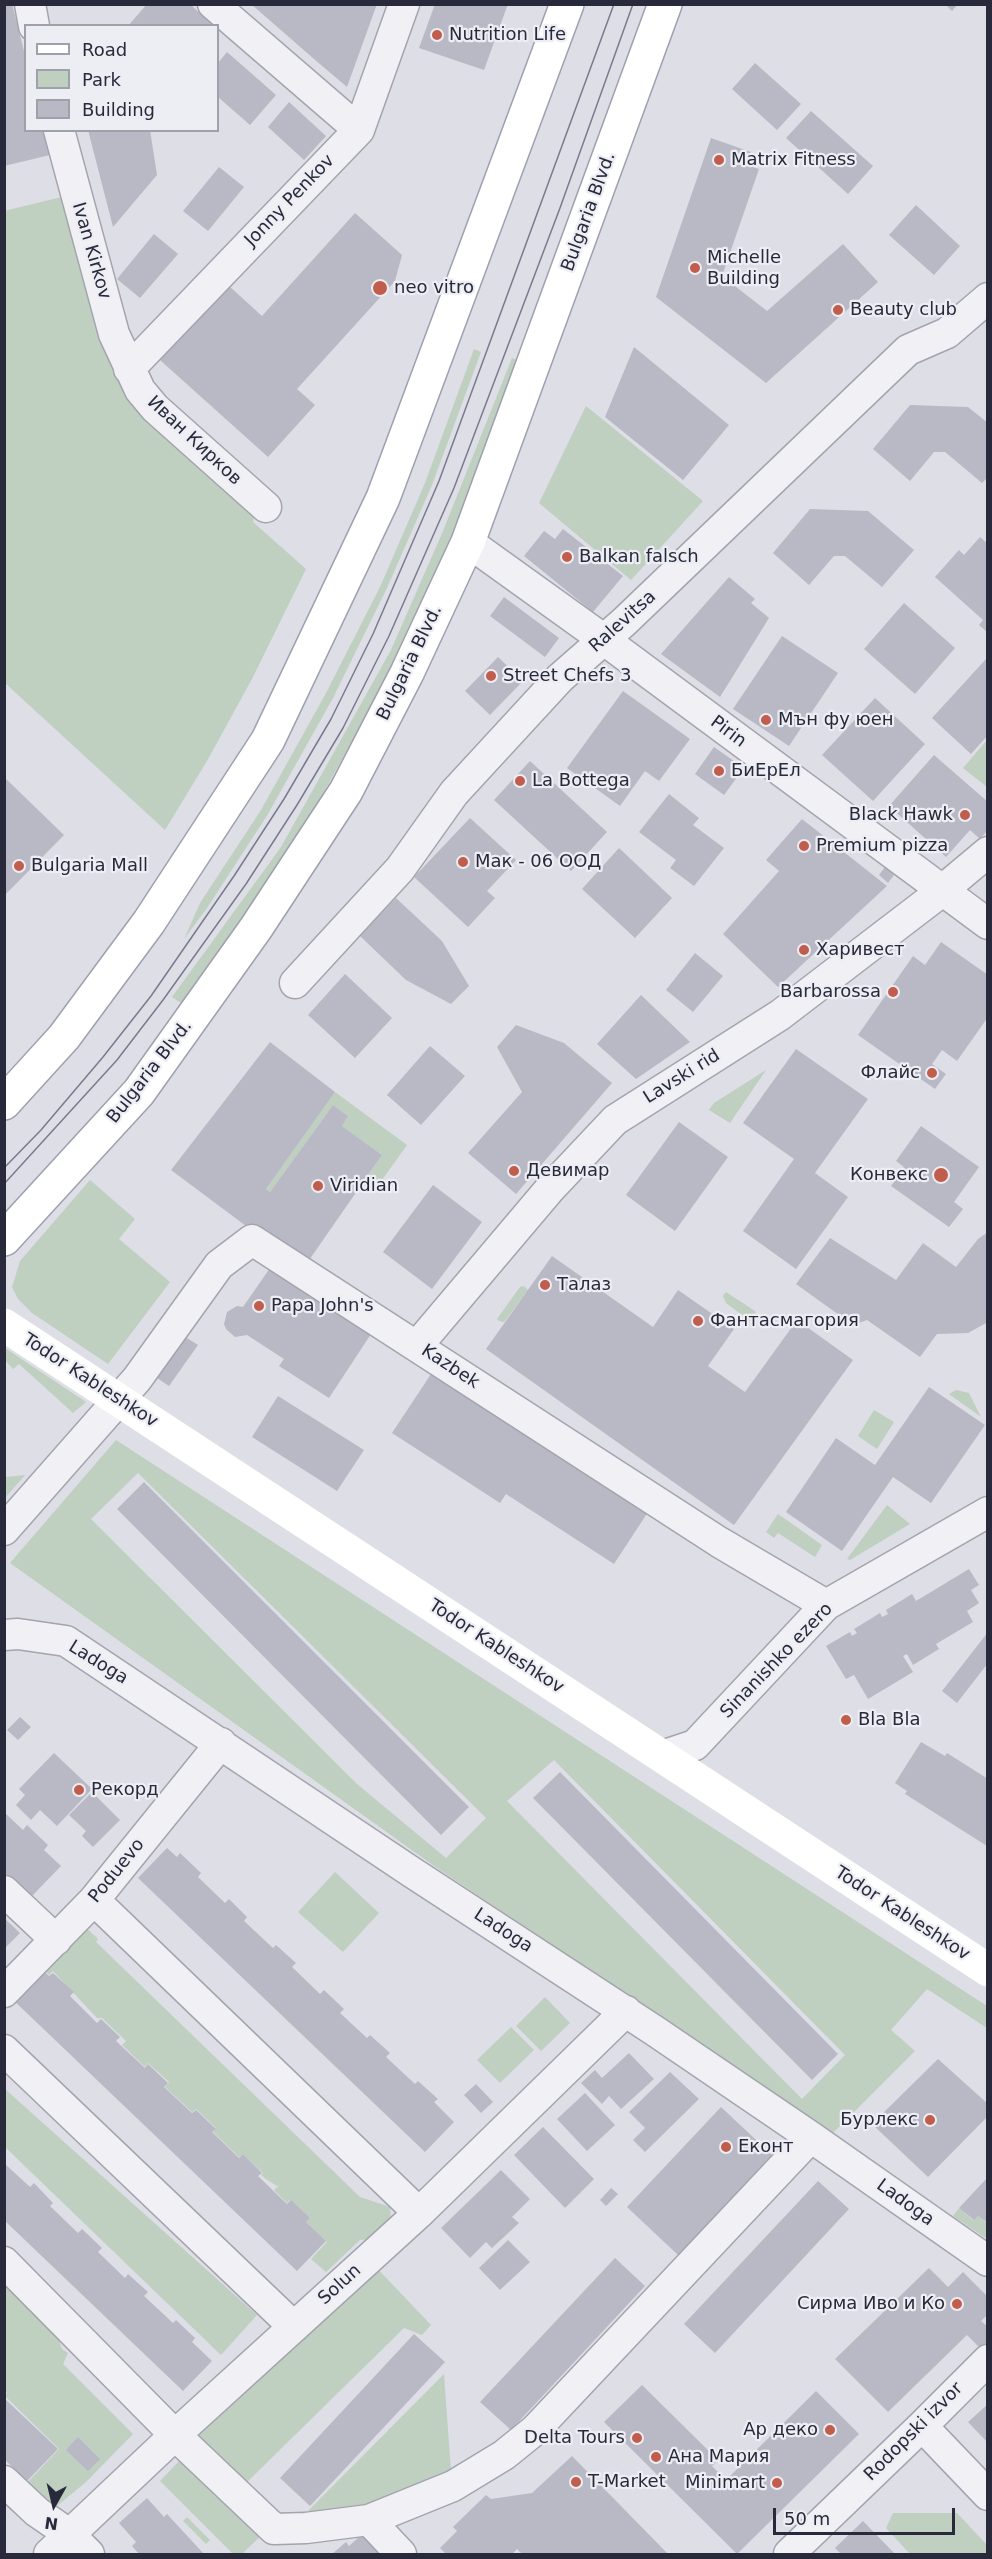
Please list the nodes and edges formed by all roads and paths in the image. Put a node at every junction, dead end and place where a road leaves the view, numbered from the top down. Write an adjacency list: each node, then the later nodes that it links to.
1 (30, 4): 6 (street)
2 (213, 4): 7 (street)
3 (404, 4): 7 (street, Jonny Penkov)
4 (567, 4): 18 (main road)
5 (665, 4): 12 (main road, Bulgaria Blvd.)
6 (34, 24)
7 (359, 130): 10 (street, Jonny Penkov)
8 (60, 132): 10 (street, Ivan Kirkov)
9 (987, 298): 13 (street, Ralevitsa)
10 (129, 369): 11 (street, Иван Кирков)
11 (266, 507)
12 (468, 542): 13 (street, Pirin); 19 (main road, Bulgaria Blvd.)
13 (603, 639): 15 (street, Pirin); 17 (street, Ralevitsa)
14 (987, 852): 15 (street, Lavski rid)
15 (942, 891): 16 (street, Pirin); 21 (street, Lavski rid)
16 (987, 924)
17 (295, 984)
18 (4, 1102)
19 (4, 1239)
20 (4, 1325): 22 (main road, Todor Kableshkov)
21 (417, 1346): 22 (street, Kazbek); 25 (street, Kazbek)
22 (119, 1400): 24 (street); 28 (main road, Todor Kableshkov)
23 (987, 1512): 25 (street, Sinanishko ezero)
24 (4, 1530)
25 (826, 1605): 28 (street, Sinanishko ezero)
26 (4, 1635): 27 (street, Ladoga)
27 (221, 1743): 30 (street, Poduevo); 34 (street, Ladoga)
28 (662, 1756): 32 (main road, Todor Kableshkov)
29 (4, 1891): 31 (street)
30 (94, 1900): 31 (street, Poduevo); 37 (street)
31 (56, 1940): 33 (street, Poduevo)
32 (987, 1970)
33 (4, 1992)
34 (626, 2011): 36 (street, Ladoga); 37 (street, Solun)
35 (4, 2050): 40 (street)
36 (811, 2137): 38 (street, Ladoga); 46 (street)
37 (419, 2213): 40 (street, Solun)
38 (987, 2261)
39 (4, 2262): 43 (street)
40 (294, 2327): 43 (street, Solun)
41 (987, 2360): 42 (street, Rodopski izvor)
42 (922, 2426): 45 (street); 48 (street, Rodopski izvor)
43 (175, 2435): 46 (street); 47 (street, Solun)
44 (4, 2481): 47 (street)
45 (987, 2495)
46 (369, 2520): 50 (street)
47 (59, 2544): 49 (street)
48 (794, 2553)
49 (89, 2554)
50 (401, 2554)

